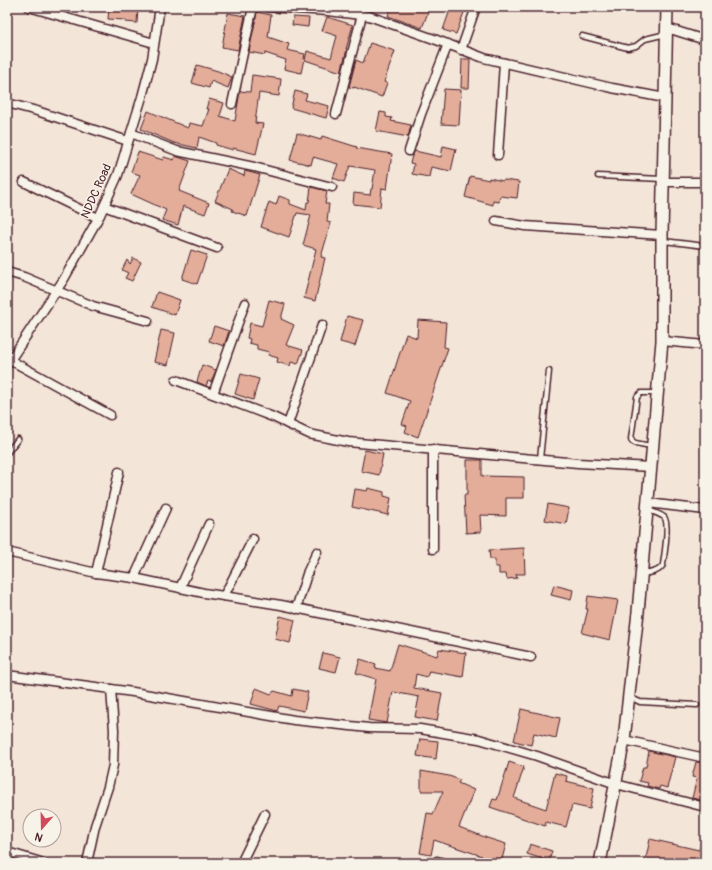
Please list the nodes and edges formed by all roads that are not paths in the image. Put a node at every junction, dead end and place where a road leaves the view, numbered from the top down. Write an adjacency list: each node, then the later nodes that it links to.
1 (29, 7): 11 (street)
2 (160, 7): 11 (street, NDDC Road)
3 (253, 7): 17 (street)
4 (267, 7): 7 (street)
5 (476, 7): 13 (street)
6 (667, 7): 8 (street)
7 (362, 15): 12 (street); 18 (street)
8 (667, 31): 9 (lane); 10 (street); 15 (street)
9 (582, 36)
10 (705, 40)
11 (154, 43): 19 (street, NDDC Road)
12 (448, 44): 13 (street); 21 (street)
13 (461, 50): 14 (street)
14 (504, 63): 15 (street); 22 (street)
15 (665, 98): 24 (street)
16 (7, 103): 20 (street)
17 (232, 104)
18 (336, 114)
19 (131, 133): 20 (street, NDDC Road); 27 (street)
20 (128, 141): 28 (street, NDDC Road)
21 (410, 151)
22 (498, 155)
23 (598, 176): 24 (lane)
24 (663, 181): 26 (street); 31 (street)
25 (24, 182): 29 (street)
26 (705, 182)
27 (332, 187)
28 (104, 206): 29 (street, NDDC Road); 33 (street)
29 (98, 218): 35 (street, NDDC Road)
30 (496, 221): 31 (street)
31 (662, 238): 32 (lane); 39 (street)
32 (705, 246)
33 (217, 248)
34 (7, 272): 35 (street)
35 (56, 290): 37 (street); 41 (street, NDDC Road)
36 (245, 303): 45 (street)
37 (148, 321)
38 (322, 324): 47 (street)
39 (662, 342): 40 (street); 44 (street)
40 (705, 345)
41 (9, 363): 46 (street)
42 (549, 371): 52 (lane)
43 (176, 380): 45 (street)
44 (657, 392): 49 (street); 49 (lane)
45 (213, 394): 47 (street)
46 (110, 415)
47 (288, 424): 50 (street)
48 (18, 439): 51 (lane)
49 (653, 446): 53 (street)
50 (433, 449): 52 (street); 60 (street)
51 (7, 453)
52 (540, 460): 53 (street)
53 (651, 467): 55 (street)
54 (119, 472): 63 (street)
55 (648, 506): 57 (street); 64 (street); 64 (lane)
56 (166, 508): 65 (street)
57 (705, 510)
58 (209, 524): 66 (street)
59 (253, 539): 67 (street)
60 (433, 548)
61 (7, 552): 63 (street)
62 (317, 552): 68 (street)
63 (96, 573): 65 (street)
64 (642, 574): 72 (street)
65 (134, 578): 66 (street)
66 (180, 588): 67 (street)
67 (224, 596): 68 (street)
68 (296, 608): 69 (street)
69 (531, 657)
70 (7, 675): 71 (street)
71 (111, 689): 76 (street); 82 (street)
72 (628, 697): 73 (lane); 74 (street)
73 (697, 706)
74 (624, 740): 75 (street); 76 (street)
75 (705, 758)
76 (616, 784): 77 (street); 84 (street)
77 (705, 807)
78 (265, 814): 83 (street)
79 (7, 852): 80 (street)
80 (32, 861): 81 (street)
81 (44, 863)
82 (87, 863)
83 (242, 863)
84 (600, 863)

